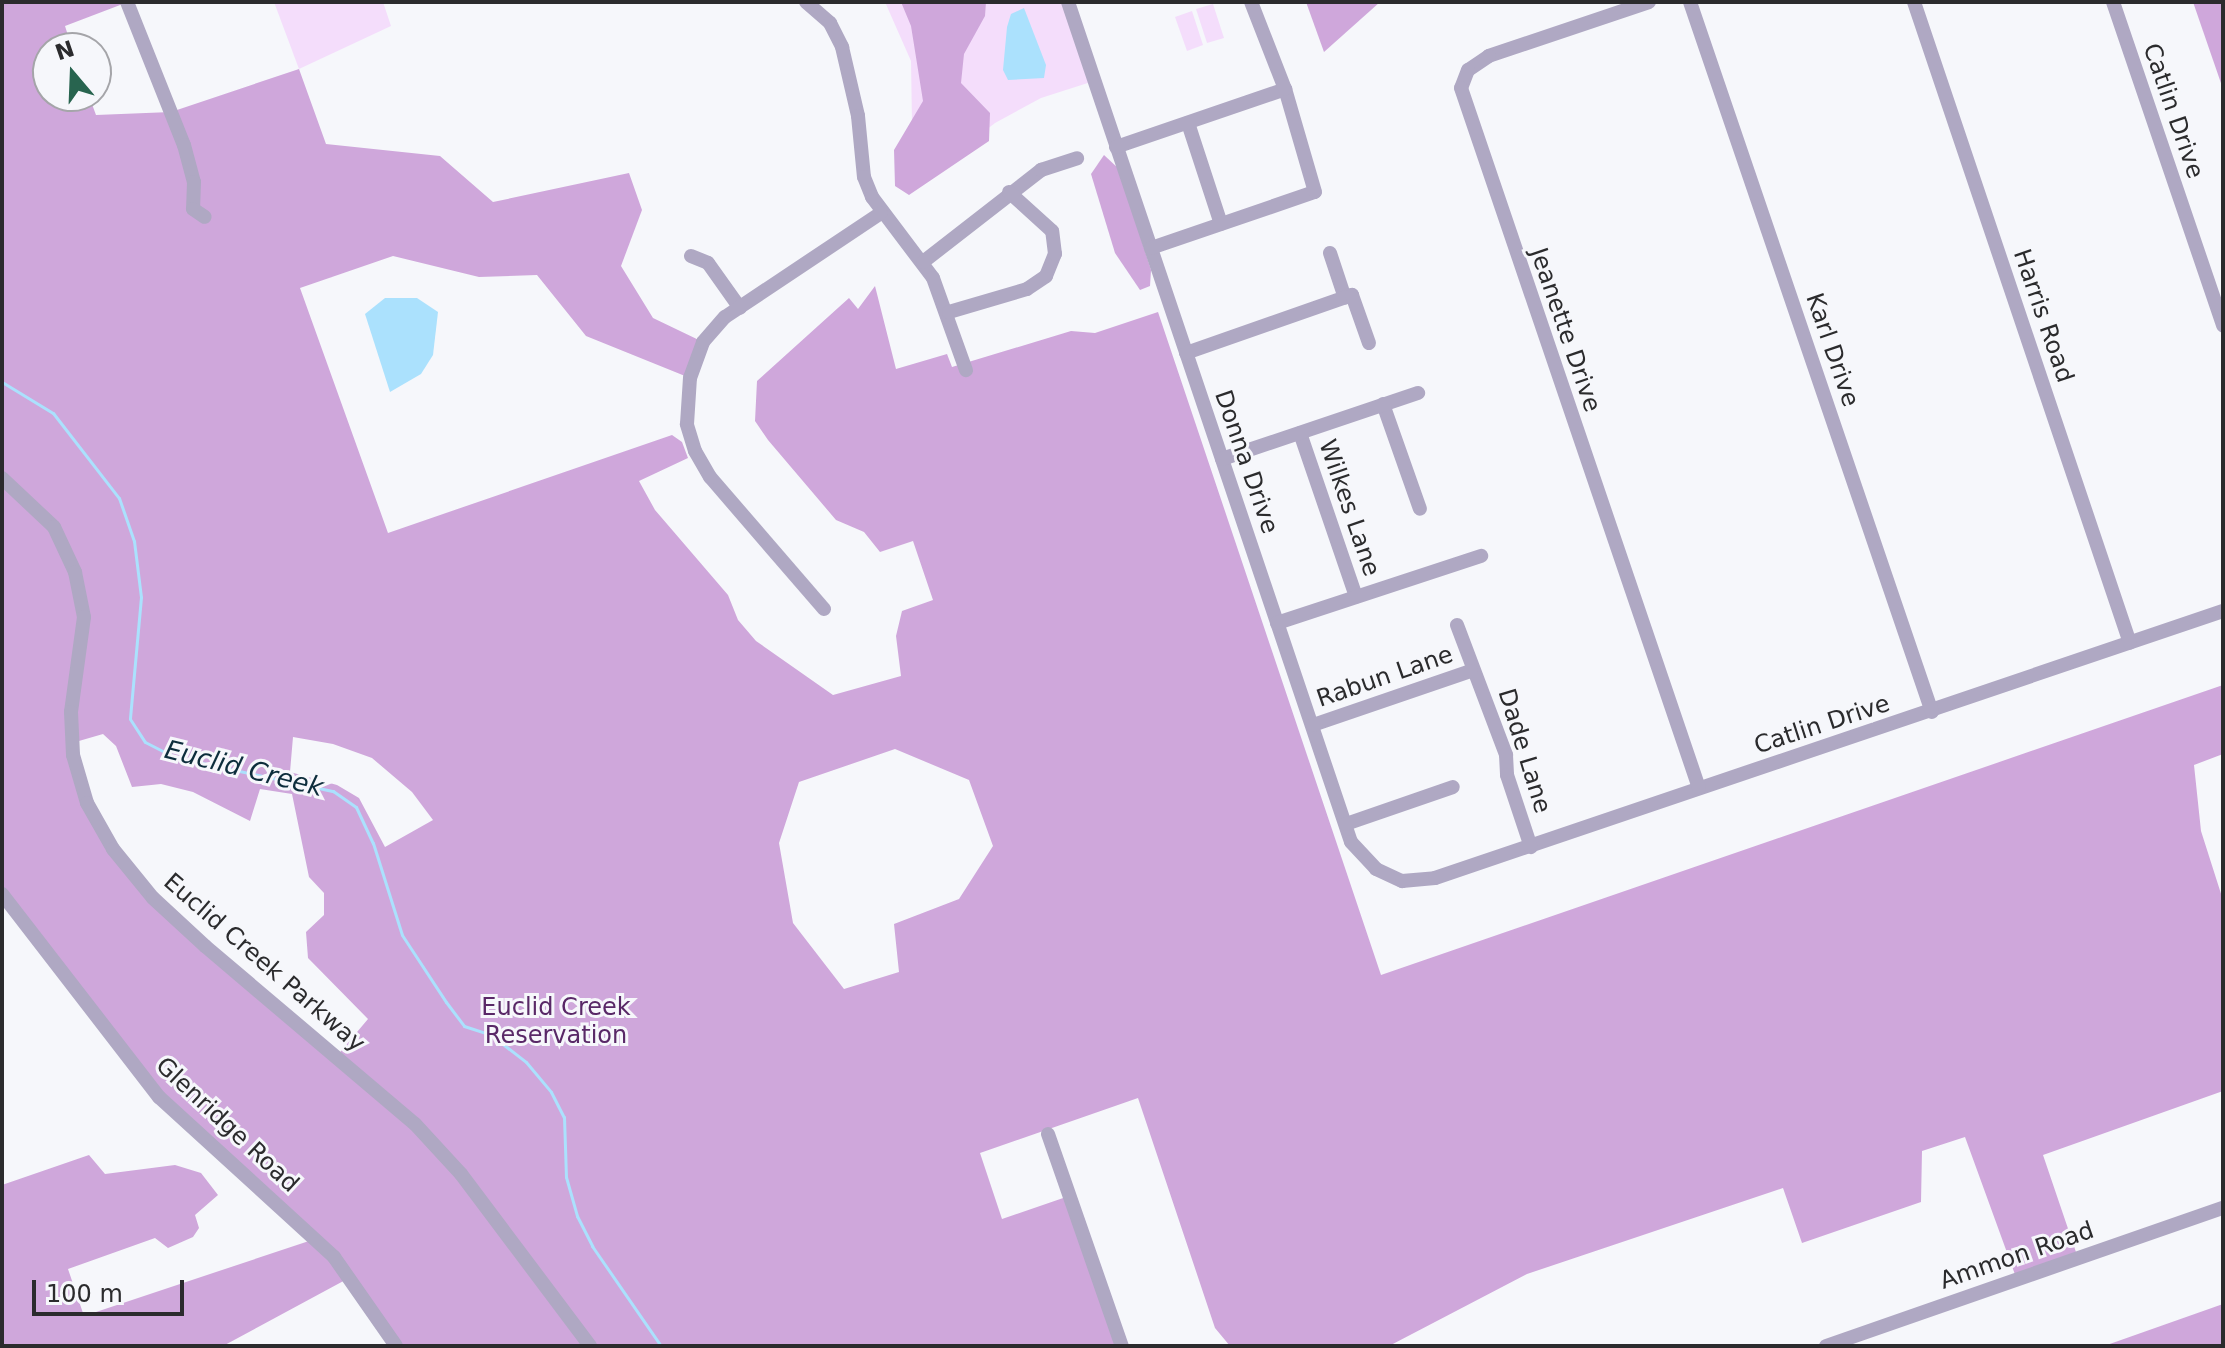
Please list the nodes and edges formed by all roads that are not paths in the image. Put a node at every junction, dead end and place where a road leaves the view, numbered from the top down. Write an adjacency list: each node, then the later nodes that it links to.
1 (127, 2): 15 (street)
2 (806, 2): 14 (street)
3 (1068, 2): 11 (street, Donna Drive)
4 (1251, 2): 9 (street)
5 (1649, 2): 45 (street, Jeanette Drive)
6 (1690, 2): 42 (street, Karl Drive)
7 (1914, 2): 40 (street, Harris Road)
8 (2113, 2): 24 (street, Catlin Drive)
9 (1285, 89): 10 (street); 16 (street)
10 (1188, 123): 11 (street); 16 (street)
11 (1116, 147): 17 (street, Donna Drive)
12 (1077, 158): 13 (street)
13 (1009, 192): 20 (street); 23 (street)
14 (881, 213): 20 (street); 22 (street)
15 (205, 217)
16 (1221, 224): 17 (street)
17 (1151, 248): 26 (street, Donna Drive)
18 (1330, 253): 21 (street)
19 (691, 256): 22 (street)
20 (923, 262): 23 (street)
21 (1345, 298): 25 (street); 26 (street)
22 (740, 308): 36 (street)
23 (949, 312): 27 (street)
24 (2223, 326)
25 (1369, 343)
26 (1186, 353): 31 (street, Donna Drive)
27 (966, 370)
28 (1418, 393): 29 (street)
29 (1383, 404): 30 (street); 33 (street)
30 (1300, 433): 31 (street); 35 (street, Wilkes Lane)
31 (1222, 459): 38 (street, Donna Drive)
32 (2, 478): 53 (street, Euclid Creek Parkway)
33 (1420, 509)
34 (1481, 556): 35 (street)
35 (1356, 597): 38 (street)
36 (824, 609)
37 (2223, 611): 40 (street, Catlin Drive)
38 (1277, 623): 43 (street, Donna Drive)
39 (1457, 625): 41 (street, Dade Lane)
40 (2130, 643): 42 (street, Catlin Drive)
41 (1471, 671): 43 (street, Rabun Lane); 47 (street, Dade Lane)
42 (1932, 712): 45 (street, Catlin Drive)
43 (1313, 725): 46 (street, Donna Drive)
44 (1453, 787): 46 (street)
45 (1699, 788): 47 (street, Catlin Drive)
46 (1346, 824): 48 (street, Donna Drive)
47 (1531, 847): 48 (street, Catlin Drive)
48 (1435, 878)
49 (2, 894): 52 (street, Glenridge Road)
50 (1048, 1134): 54 (street)
51 (2223, 1208): 55 (street, Ammon Road)
52 (396, 1346)
53 (590, 1346)
54 (1122, 1346)
55 (1826, 1346)

